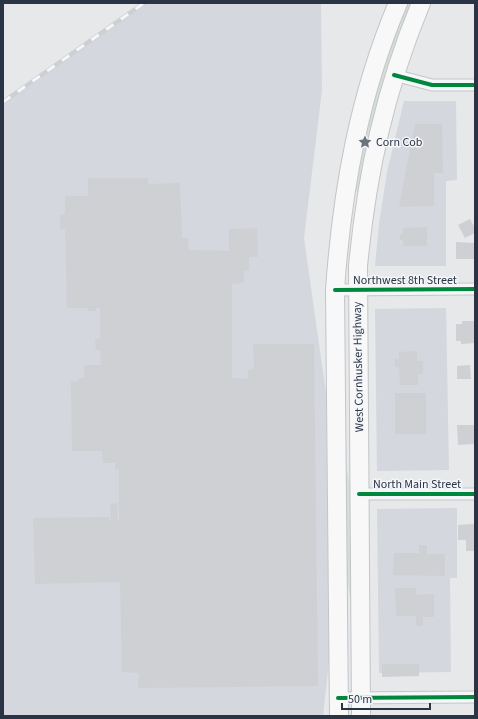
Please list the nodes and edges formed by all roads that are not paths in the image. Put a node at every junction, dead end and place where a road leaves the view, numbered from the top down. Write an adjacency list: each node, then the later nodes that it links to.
1 (398, 3): 6 (main road, West Cornhusker Highway)
2 (422, 3): 3 (main road, West Cornhusker Highway)
3 (394, 75): 4 (street); 7 (main road, West Cornhusker Highway)
4 (475, 85)
5 (475, 289): 7 (street, Northwest 8th Street)
6 (335, 290): 7 (street, Northwest 8th Street); 11 (main road, West Cornhusker Highway)
7 (357, 290): 8 (main road, West Cornhusker Highway)
8 (359, 494): 9 (street, North Main Street); 12 (main road, West Cornhusker Highway)
9 (475, 494)
10 (475, 697): 12 (street)
11 (338, 698): 12 (street); 13 (main road, West Cornhusker Highway)
12 (361, 698): 14 (main road, West Cornhusker Highway)
13 (338, 716)
14 (361, 716)

